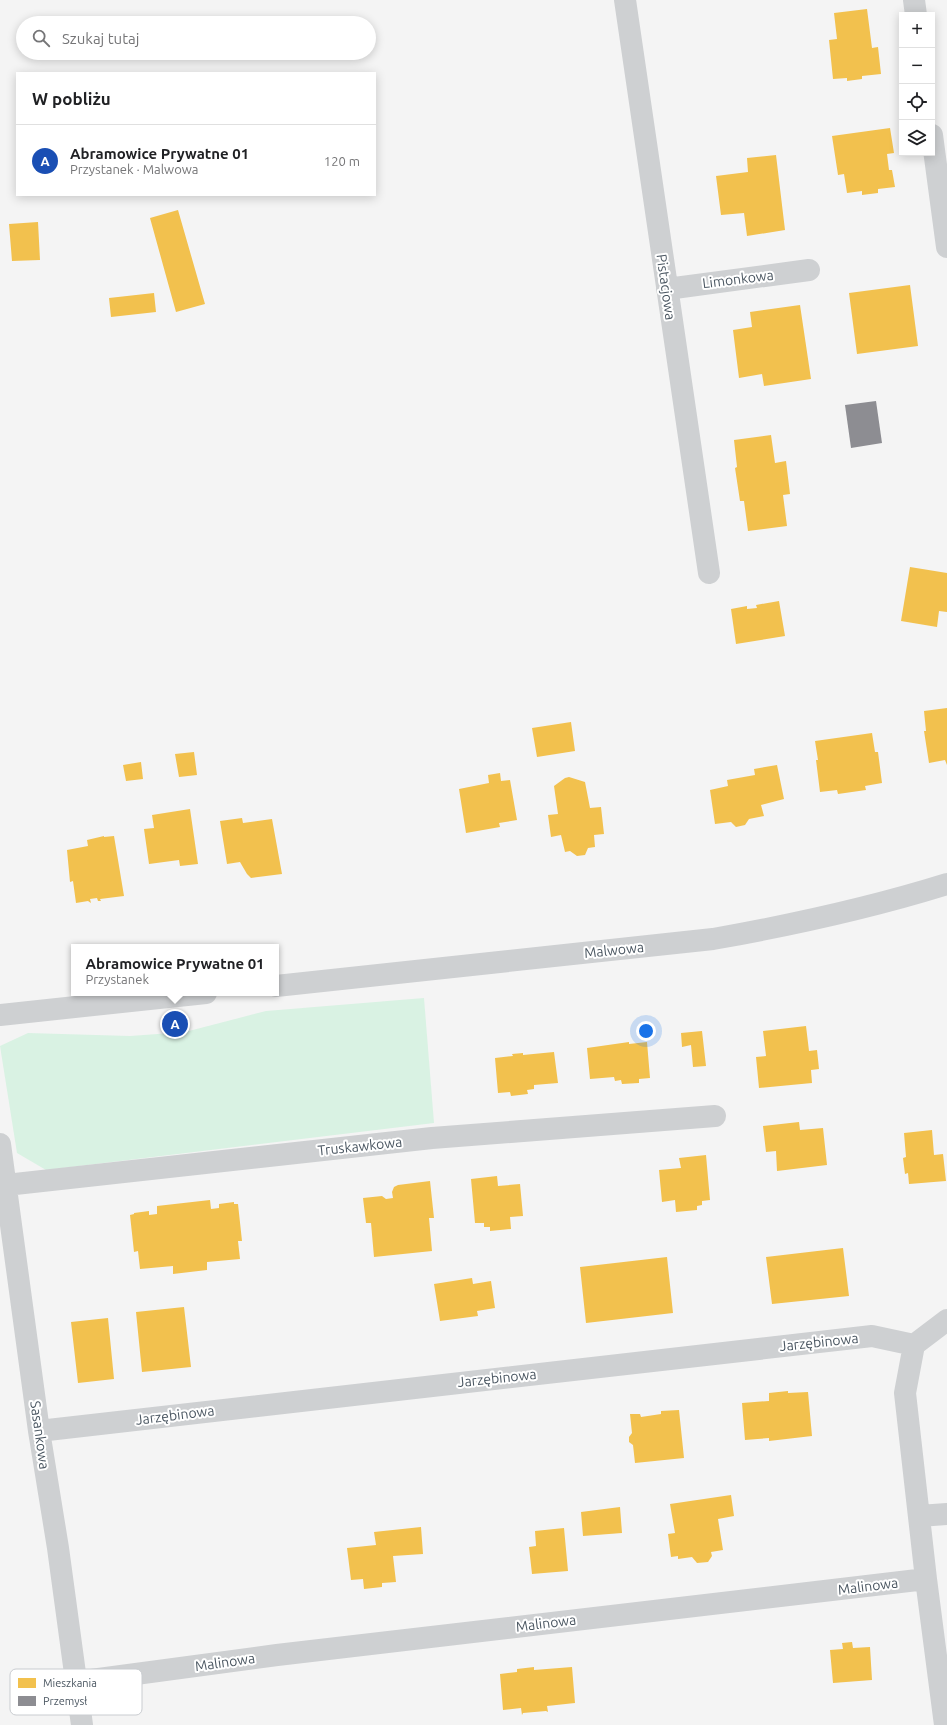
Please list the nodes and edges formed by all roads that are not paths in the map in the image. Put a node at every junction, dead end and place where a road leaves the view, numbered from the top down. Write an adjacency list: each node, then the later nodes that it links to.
1 (625, 0): 7 (street, Pistacjowa)
2 (914, 0): 3 (street)
3 (916, 12)
4 (935, 156): 5 (street)
5 (947, 247)
6 (809, 270): 7 (street, Limonkowa)
7 (666, 289): 8 (street, Pistacjowa)
8 (709, 573)
9 (947, 884): 10 (street, Malwowa)
10 (279, 986)
11 (178, 996): 12 (street)
12 (0, 1015)
13 (715, 1116): 15 (street, Truskawkowa)
14 (0, 1144): 15 (street, Sasankowa)
15 (6, 1185): 18 (street, Sasankowa)
16 (947, 1320): 17 (street)
17 (914, 1345): 18 (street, Jarzębinowa); 20 (street)
18 (39, 1431): 22 (street, Sasankowa)
19 (947, 1514): 20 (street)
20 (919, 1516): 21 (street)
21 (926, 1580): 23 (street, Malinowa); 26 (street)
22 (74, 1669)
23 (142, 1673)
24 (81, 1715): 25 (street, Sasankowa)
25 (82, 1725)
26 (945, 1725)

